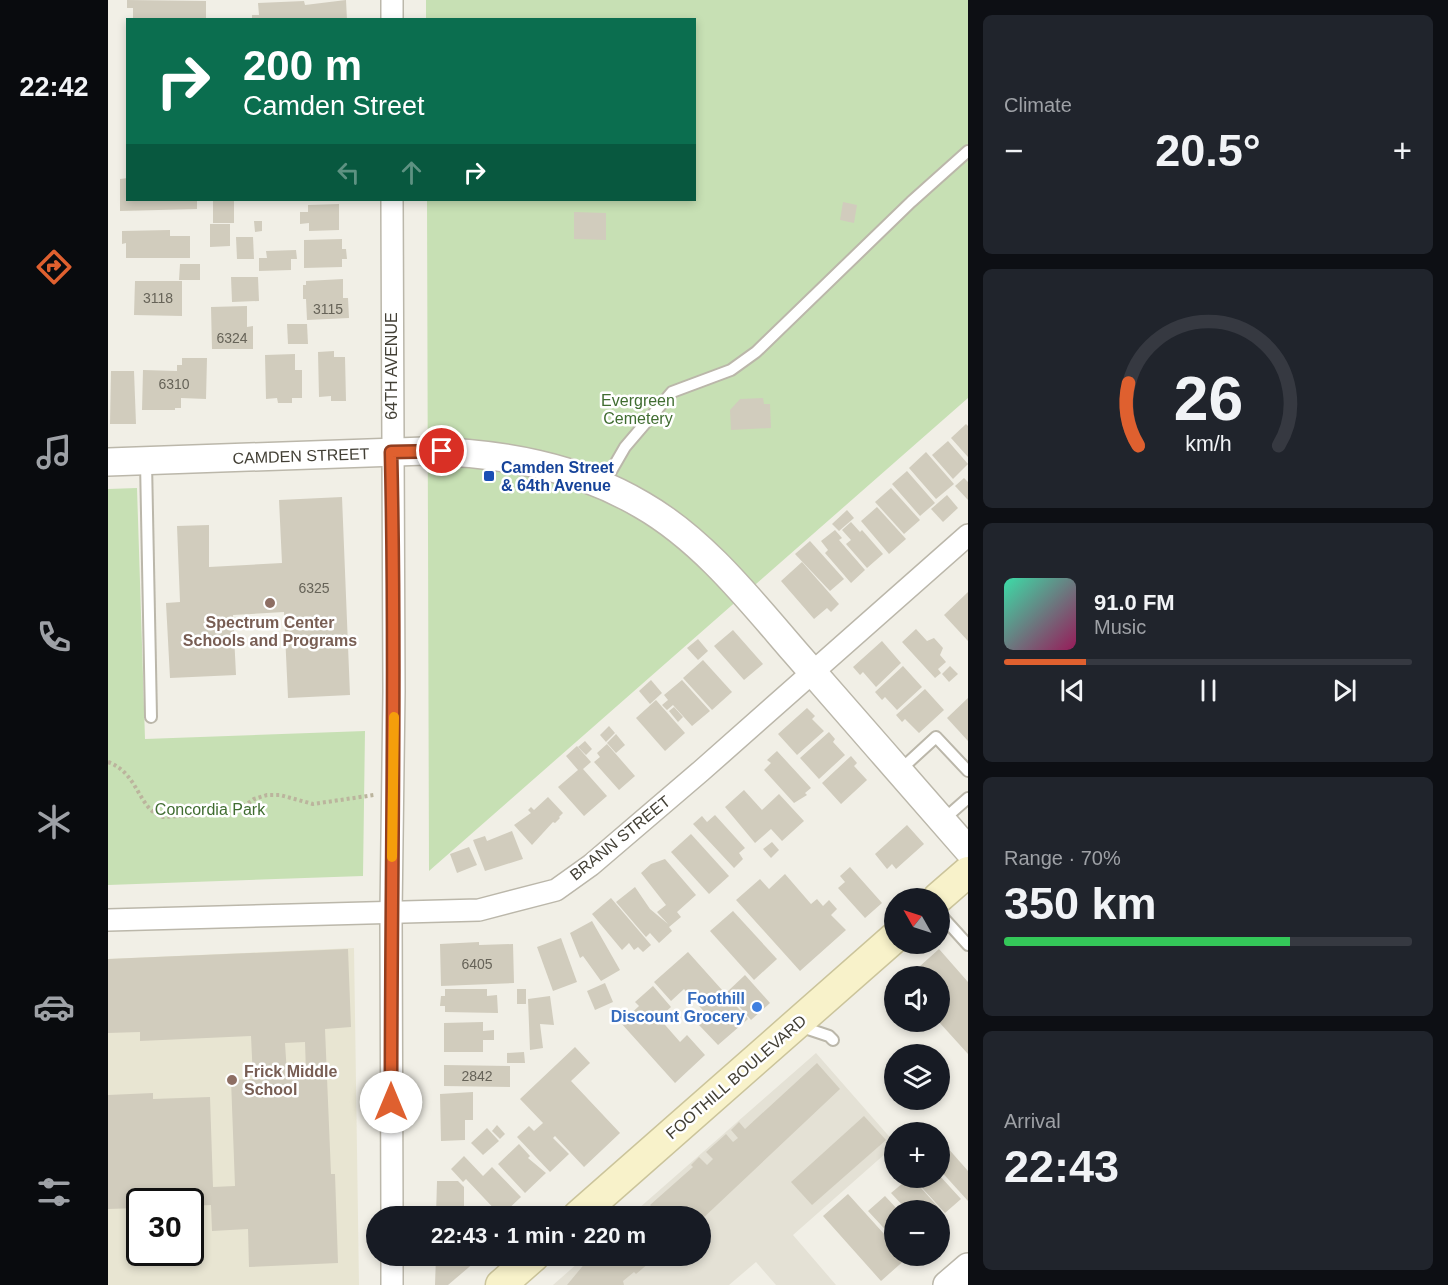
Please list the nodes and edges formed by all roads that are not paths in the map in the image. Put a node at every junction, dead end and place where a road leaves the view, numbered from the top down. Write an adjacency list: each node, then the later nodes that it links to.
1 (392, 0): 2 (street)
2 (392, 18)
3 (968, 151): 8 (lane)
4 (392, 201): 5 (street, 64TH AVENUE)
5 (391, 452): 7 (street, CAMDEN STREET); 8 (street, CAMDEN STREET); 20 (street, 64TH AVENUE)
6 (108, 462): 7 (street, CAMDEN STREET)
7 (146, 462): 11 (lane)
8 (603, 485): 10 (street, CAMDEN STREET)
9 (968, 535): 10 (street, BRANN STREET)
10 (812, 671): 13 (street, CAMDEN STREET); 20 (street, BRANN STREET)
11 (151, 717)
12 (964, 758): 13 (lane); 14 (lane)
13 (899, 771): 16 (street, CAMDEN STREET)
14 (968, 771)
15 (968, 798): 16 (lane)
16 (943, 821): 17 (street, CAMDEN STREET)
17 (968, 850)
18 (968, 872): 19 (main road)
19 (950, 888)
20 (391, 913): 21 (street, BRANN STREET); 27 (street, 64TH AVENUE)
21 (108, 920)
22 (950, 925): 23 (lane)
23 (968, 945)
24 (884, 947): 25 (main road, FOOTHILL BOULEVARD)
25 (796, 1024): 26 (lane); 28 (main road, FOOTHILL BOULEVARD)
26 (833, 1040)
27 (392, 1206)
28 (589, 1206)
29 (392, 1266): 32 (street)
30 (523, 1266): 33 (main road)
31 (968, 1267): 34 (street)
32 (392, 1285)
33 (501, 1285)
34 (947, 1285)

